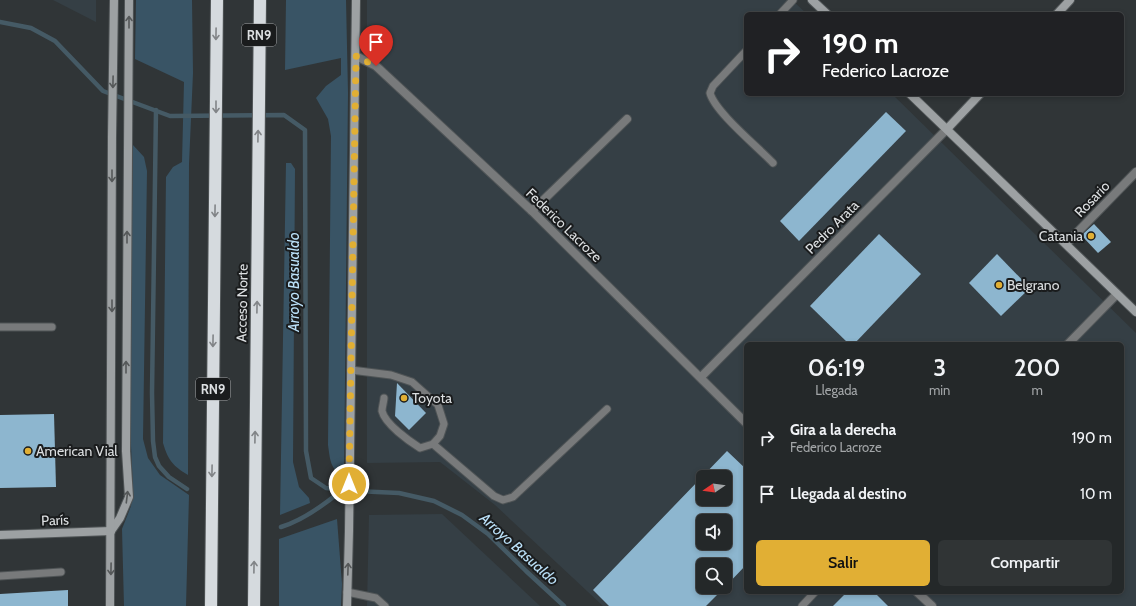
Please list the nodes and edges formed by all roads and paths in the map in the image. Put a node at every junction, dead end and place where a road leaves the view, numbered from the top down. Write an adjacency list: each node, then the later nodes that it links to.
1 (114, 0): 33 (main road, one-way to 33)
2 (129, 0): 33 (main road, one-way to 2)
3 (217, 0): 41 (highway, Acceso Norte / RN9, one-way to 41)
4 (260, 0): 42 (highway, Acceso Norte / RN9, one-way to 4)
5 (356, 0): 13 (main road)
6 (793, 0): 9 (lane)
7 (812, 0): 10 (main road)
8 (1070, 0): 11 (main road)
9 (782, 12)
10 (825, 12)
11 (1059, 12)
12 (744, 53): 18 (lane)
13 (356, 56): 20 (street, Federico Lacroze); 27 (main road)
14 (912, 96): 17 (main road)
15 (978, 96): 17 (main road, Pedro Arata)
16 (627, 119): 20 (street)
17 (947, 129): 21 (main road); 28 (street, Pedro Arata)
18 (773, 163)
19 (1136, 172): 21 (street, Rosario)
20 (532, 211): 28 (street, Federico Lacroze)
21 (1066, 244): 22 (main road)
22 (1117, 294): 23 (main road); 26 (street)
23 (1136, 312)
24 (0, 327): 25 (lane)
25 (52, 327)
26 (1070, 342)
27 (351, 370): 32 (lane); 37 (main road, one-way to 27)
28 (700, 377): 31 (street, Federico Lacroze)
29 (384, 398): 32 (lane)
30 (607, 409): 32 (lane)
31 (744, 421)
32 (433, 444)
33 (111, 531): 34 (main road, París); 40 (main road, one-way to 40)
34 (0, 535)
35 (61, 572): 36 (lane)
36 (0, 576)
37 (347, 592): 43 (main road); 44 (lane)
38 (813, 594): 45 (lane)
39 (919, 594): 46 (street)
40 (110, 606)
41 (211, 606)
42 (254, 606)
43 (347, 606)
44 (385, 606)
45 (802, 606)
46 (932, 606)

